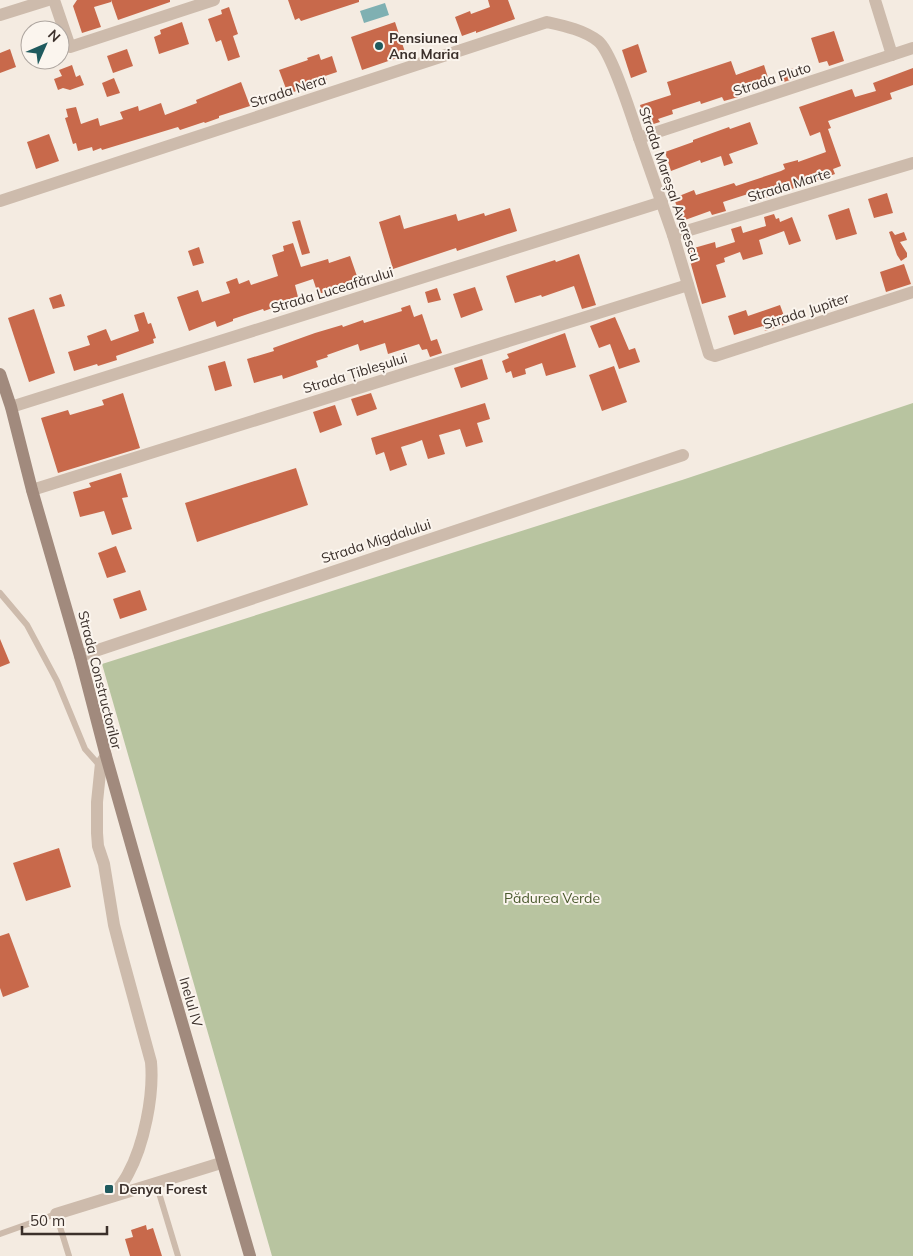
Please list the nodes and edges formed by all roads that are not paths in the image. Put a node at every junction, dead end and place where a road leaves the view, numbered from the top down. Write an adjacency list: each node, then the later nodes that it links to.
1 (48, 0): 5 (street)
2 (54, 0): 3 (street)
3 (214, 0)
4 (875, 0): 8 (street)
5 (0, 15)
6 (586, 34): 9 (street, Strada Mareșal Averescu); 11 (street, Strada Nera)
7 (913, 48): 8 (street, Strada Pluto)
8 (892, 55): 9 (street, Strada Pluto)
9 (639, 138): 12 (street, Strada Mareșal Averescu)
10 (913, 163): 13 (street, Strada Marte)
11 (0, 200)
12 (662, 202): 13 (street, Strada Mareșal Averescu); 18 (street, Strada Luceafărului)
13 (673, 235): 14 (street, Strada Mareșal Averescu)
14 (688, 285): 16 (street, Strada Mareșal Averescu); 20 (street, Strada Țibleșului)
15 (913, 292): 16 (street, Strada Jupiter)
16 (708, 354)
17 (0, 374): 18 (main road, Strada Constructorilor)
18 (11, 406): 20 (main road, Strada Constructorilor)
19 (682, 455): 22 (street, Strada Migdalului)
20 (32, 490): 22 (main road, Strada Constructorilor)
21 (0, 592): 23 (lane)
22 (80, 656): 23 (main road, Strada Constructorilor)
23 (103, 762): 24 (main road, Inelul IV); 26 (street, Strada Constructorilor)
24 (221, 1163): 25 (street); 31 (main road, Inelul IV)
25 (156, 1183): 26 (street); 30 (lane)
26 (113, 1196): 27 (street)
27 (56, 1214): 28 (lane); 29 (lane)
28 (0, 1234)
29 (69, 1256)
30 (178, 1256)
31 (250, 1256)

